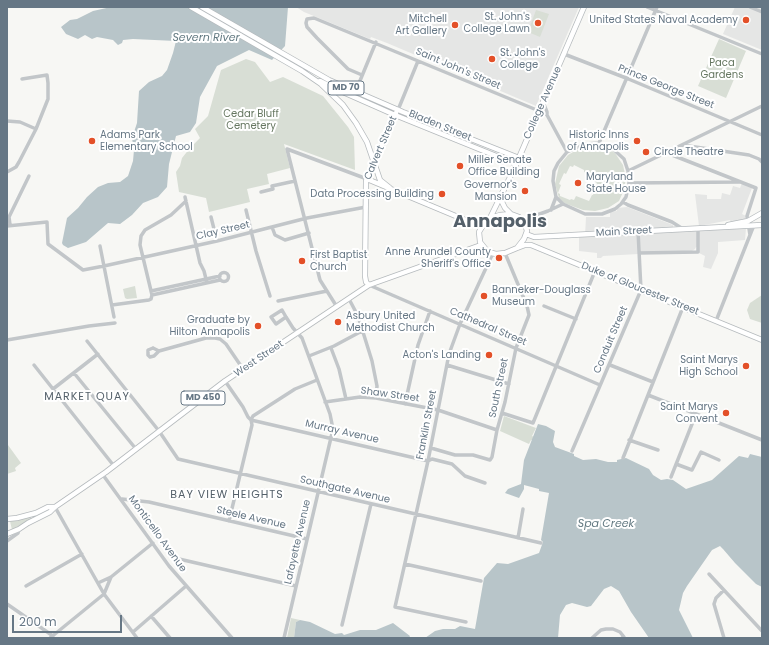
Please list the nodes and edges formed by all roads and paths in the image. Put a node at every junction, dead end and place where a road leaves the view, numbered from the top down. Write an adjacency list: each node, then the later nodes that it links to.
1 (191, 7): 12 (main road, MD 70)
2 (202, 7): 12 (main road, MD 70)
3 (584, 7): 9 (main road, College Avenue)
4 (647, 7): 6 (street)
5 (750, 7): 7 (street)
6 (656, 9): 10 (street); 15 (street)
7 (762, 12)
8 (374, 42): 11 (street, Saint John's Street); 14 (street); 14 (street, Saint John's Street)
9 (564, 54): 15 (street, Prince George Street); 18 (main road, College Avenue)
10 (762, 54)
11 (418, 61): 20 (street, Calvert Street); 21 (street, Saint John's Street)
12 (296, 64): 13 (main road, MD 70); 20 (main road, Bladen Street / MD 70)
13 (308, 74): 22 (main road, Bladen Street / MD 70); 33 (main road)
14 (362, 75): 17 (street)
15 (626, 78): 25 (street, Prince George Street); 28 (street)
16 (22, 79): 26 (street)
17 (357, 88)
18 (543, 102): 21 (main road, College Avenue); 23 (street)
19 (762, 106): 25 (street)
20 (398, 110): 22 (main road, Calvert Street); 32 (main road, Bladen Street / MD 70)
21 (538, 111): 23 (street, Saint John's Street); 32 (main road, College Avenue)
22 (396, 115): 33 (main road, Calvert Street); 35 (main road, Bladen Street / MD 70)
23 (547, 115): 30 (street)
24 (7, 121): 26 (street)
25 (730, 122): 27 (street, Prince George Street); 29 (street)
26 (36, 129): 37 (street)
27 (762, 135)
28 (599, 143): 30 (street); 36 (street)
29 (682, 145): 31 (street); 34 (street)
30 (567, 152): 45 (street)
31 (666, 153): 36 (street); 41 (street)
32 (519, 158): 35 (main road, College Avenue)
33 (374, 162): 39 (main road, Calvert Street); 43 (main road)
34 (762, 162)
35 (516, 164): 46 (main road, College Avenue)
36 (628, 171): 42 (street)
37 (7, 172)
38 (29, 176): 59 (street)
39 (367, 179): 40 (street); 43 (main road); 49 (main road, Calvert Street)
40 (295, 181): 44 (street); 56 (street)
41 (743, 182): 42 (street); 58 (street)
42 (629, 183): 47 (street)
43 (390, 188): 63 (main road)
44 (261, 192)
45 (556, 196): 48 (street); 51 (street)
46 (500, 198): 53 (main road); 55 (main road, College Avenue)
47 (623, 202): 48 (street); 65 (street)
48 (562, 204): 51 (street)
49 (366, 207): 56 (street, Clay Street); 84 (main road, Calvert Street)
50 (246, 210): 67 (street)
51 (551, 210): 57 (street)
52 (762, 213): 58 (main road, Main Street)
53 (511, 214): 55 (main road); 57 (main road)
54 (211, 217): 71 (street)
55 (490, 218): 63 (main road)
56 (305, 219): 62 (street, Clay Street); 68 (street)
57 (523, 220): 69 (main road)
58 (748, 224): 61 (main road, Main Street); 64 (main road, Main Street); 70 (street)
59 (8, 225): 80 (street, Clay Street)
60 (762, 225): 61 (main road, Main Street)
61 (754, 226): 70 (street)
62 (272, 227): 67 (street, Clay Street); 68 (street)
63 (482, 227): 72 (main road)
64 (698, 228): 65 (main road, Main Street); 78 (street)
65 (683, 229): 66 (main road, Main Street)
66 (638, 231): 69 (main road, Main Street); 78 (street, Conduit Street)
67 (252, 232): 71 (street, Clay Street); 88 (street)
68 (309, 233): 86 (street)
69 (526, 234): 75 (main road)
70 (750, 235): 99 (street)
71 (217, 241): 74 (street, Clay Street)
72 (481, 245): 76 (main road); 84 (main road, West Street / MD 450)
73 (100, 246): 80 (street)
74 (196, 246): 79 (street, Clay Street); 79 (street); 83 (street)
75 (517, 248): 77 (main road); 81 (main road, Duke of Gloucester Street)
76 (493, 253): 77 (main road); 101 (street, Franklin Street)
77 (506, 253): 108 (street, South Street)
78 (639, 254): 85 (street, Conduit Street)
79 (143, 257): 80 (street, Clay Street); 87 (street)
80 (104, 266): 91 (street)
81 (595, 271): 85 (main road, Duke of Gloucester Street); 98 (street)
82 (220, 278): 83 (street)
83 (206, 281): 87 (street)
84 (369, 285): 89 (main road, West Street / MD 450); 95 (street, Cathedral Street)
85 (641, 290): 94 (main road, Duke of Gloucester Street); 115 (street, Conduit Street)
86 (327, 291): 90 (street); 93 (street)
87 (152, 293): 91 (street)
88 (270, 296)
89 (349, 299): 93 (main road, West Street / MD 450); 102 (street)
90 (278, 301)
91 (112, 305): 96 (street)
92 (544, 306): 98 (street)
93 (337, 307): 103 (main road, West Street / MD 450)
94 (683, 307): 99 (main road, Duke of Gloucester Street); 120 (street)
95 (430, 311): 101 (street, Cathedral Street); 128 (street)
96 (114, 317)
97 (286, 317): 103 (street, Lafayette Avenue)
98 (576, 319): 114 (street)
99 (716, 321): 105 (main road, Duke of Gloucester Street)
100 (115, 323): 104 (street)
101 (460, 324): 108 (street, Cathedral Street); 113 (street, Franklin Street)
102 (362, 331): 107 (street); 125 (street)
103 (298, 333): 111 (street, Lafayette Avenue); 116 (main road, West Street / MD 450)
104 (7, 340)
105 (762, 340)
106 (87, 341): 110 (street, Southgate Avenue)
107 (331, 348): 111 (street); 126 (street)
108 (516, 348): 114 (street, Cathedral Street); 121 (street, South Street)
109 (159, 351): 116 (street)
110 (98, 354): 117 (street); 134 (street, Southgate Avenue)
111 (309, 356): 118 (street, Lafayette Avenue)
112 (34, 365): 123 (street)
113 (447, 365): 121 (street); 129 (street, Franklin Street)
114 (556, 365): 122 (street, Cathedral Street); 130 (street)
115 (610, 365): 120 (street); 122 (street, Conduit Street)
116 (243, 369): 119 (main road, West Street / MD 450)
117 (74, 373): 123 (street); 139 (street)
118 (317, 380): 127 (street, Lafayette Avenue); 132 (street)
119 (225, 381): 132 (street); 134 (main road, West Street / MD 450)
120 (653, 382): 124 (street)
121 (508, 384): 130 (street, South Street)
122 (600, 385): 141 (street, Conduit Street)
123 (54, 389): 146 (street)
124 (648, 396): 131 (street); 136 (street)
125 (376, 398): 126 (street, Shaw Street); 128 (street, Shaw Street)
126 (346, 399): 127 (street, Shaw Street)
127 (326, 402): 135 (street, Lafayette Avenue)
128 (406, 404): 129 (street, Shaw Street)
129 (438, 410): 133 (street, Shaw Street); 138 (street, Franklin Street)
130 (502, 413): 133 (street, South Street)
131 (696, 414): 137 (street); 145 (street)
132 (251, 420): 135 (street, Murray Avenue); 147 (street)
133 (497, 430): 138 (street, South Street)
134 (159, 431): 139 (main road, West Street / MD 450); 147 (street, Southgate Avenue)
135 (331, 438): 144 (street, Murray Avenue); 151 (street, Lafayette Avenue)
136 (629, 440): 140 (street); 142 (street)
137 (762, 440)
138 (431, 448): 144 (street, Franklin Street)
139 (136, 449): 146 (main road, West Street / MD 450)
140 (658, 450)
141 (572, 451)
142 (623, 458)
143 (719, 460): 145 (street)
144 (428, 461): 150 (street, Murray Avenue); 156 (street, Franklin Street)
145 (676, 464): 149 (street)
146 (114, 466): 148 (main road, West Street / MD 450)
147 (240, 473): 151 (street, Southgate Avenue); 158 (street)
148 (103, 475): 152 (street, Monticello Avenue); 154 (main road, West Street / MD 450)
149 (671, 477)
150 (485, 483)
151 (318, 491): 153 (street, Southgate Avenue); 162 (street, Lafayette Avenue)
152 (122, 499): 158 (street, Steele Avenue); 164 (street, Monticello Avenue)
153 (371, 504): 156 (street, Southgate Avenue); 181 (street)
154 (55, 506): 157 (main road, West Street / MD 450); 159 (main road, West Street / MD 450); 166 (street)
155 (523, 509): 161 (street)
156 (416, 515): 161 (street, Southgate Avenue); 168 (street, Franklin Street)
157 (7, 519)
158 (229, 521): 162 (street, Steele Avenue)
159 (20, 529): 160 (main road, West Street / MD 450); 163 (street)
160 (7, 534)
161 (518, 538): 165 (street, Southgate Avenue)
162 (307, 539): 175 (street, Lafayette Avenue)
163 (7, 541)
164 (152, 543): 170 (street); 174 (street, Monticello Avenue)
165 (541, 543)
166 (82, 554): 172 (street); 173 (street)
167 (179, 559): 175 (street)
168 (405, 564): 171 (street); 180 (street, Franklin Street)
169 (709, 574): 176 (street)
170 (111, 577): 172 (street); 177 (street)
171 (481, 581)
172 (98, 583): 177 (street)
173 (26, 586)
174 (186, 586): 179 (street); 187 (street, Monticello Avenue)
175 (296, 586): 188 (street, Lafayette Avenue)
176 (724, 590): 182 (street); 191 (street)
177 (104, 594): 183 (street); 184 (street)
178 (7, 604): 184 (street)
179 (151, 616): 183 (street); 186 (street)
180 (466, 622)
181 (342, 625)
182 (762, 631)
183 (135, 635): 185 (street)
184 (51, 637)
185 (131, 638)
186 (170, 638)
187 (232, 638)
188 (284, 638)
189 (592, 638): 190 (street)
190 (622, 638)
191 (724, 638)

